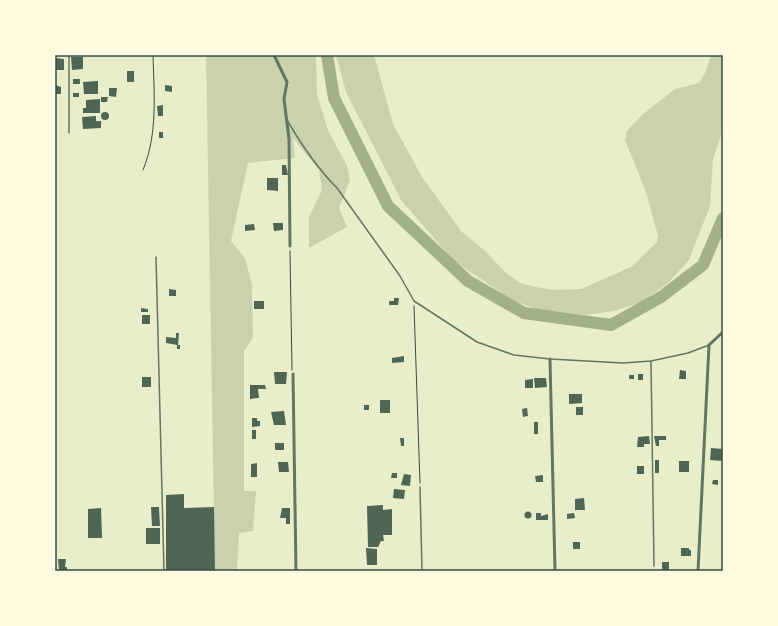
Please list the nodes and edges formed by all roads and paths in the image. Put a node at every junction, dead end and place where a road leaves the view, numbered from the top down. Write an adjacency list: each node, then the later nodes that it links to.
1 (69, 55): 5 (lane)
2 (153, 55): 6 (path)
3 (274, 55): 4 (street)
4 (287, 120): 7 (street); 9 (lane)
5 (69, 133)
6 (143, 170)
7 (290, 246): 14 (path)
8 (156, 257): 17 (lane)
9 (414, 301): 12 (lane); 15 (path)
10 (723, 332): 11 (street)
11 (709, 345): 13 (lane); 21 (street)
12 (550, 359): 13 (lane); 20 (street)
13 (651, 361): 16 (lane)
14 (293, 374): 18 (street)
15 (420, 487): 19 (lane)
16 (654, 566)
17 (164, 571)
18 (296, 571)
19 (422, 571)
20 (555, 571)
21 (698, 571)

